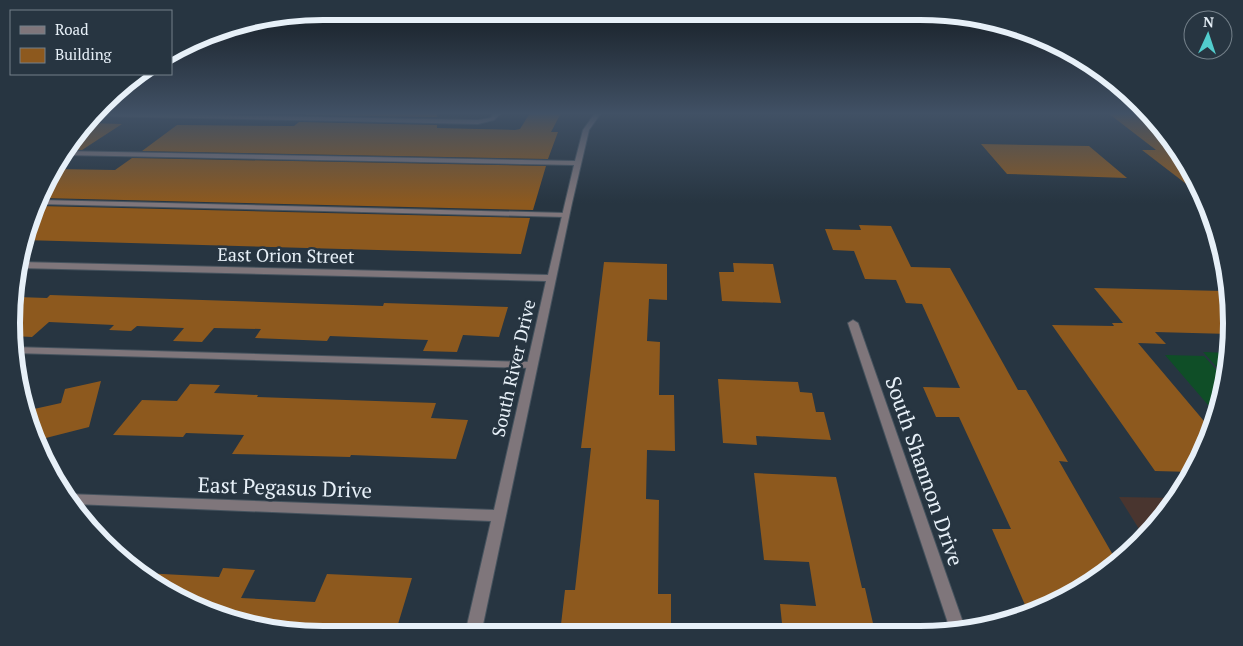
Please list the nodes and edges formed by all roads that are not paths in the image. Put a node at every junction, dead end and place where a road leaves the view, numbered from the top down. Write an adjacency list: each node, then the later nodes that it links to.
1 (583, 143): 3 (street, South River Drive)
2 (73, 152): 3 (street)
3 (578, 164): 5 (street, South River Drive)
4 (45, 202): 5 (lane)
5 (565, 215): 7 (street, South River Drive)
6 (26, 266): 7 (street, East Orion Street)
7 (552, 278): 10 (street, South River Drive)
8 (853, 323): 13 (street, South Shannon Drive)
9 (22, 350): 10 (lane)
10 (531, 365): 12 (street, South River Drive)
11 (76, 498): 12 (street, East Pegasus Drive)
12 (499, 516): 14 (street, South River Drive)
13 (956, 623)
14 (474, 626)

